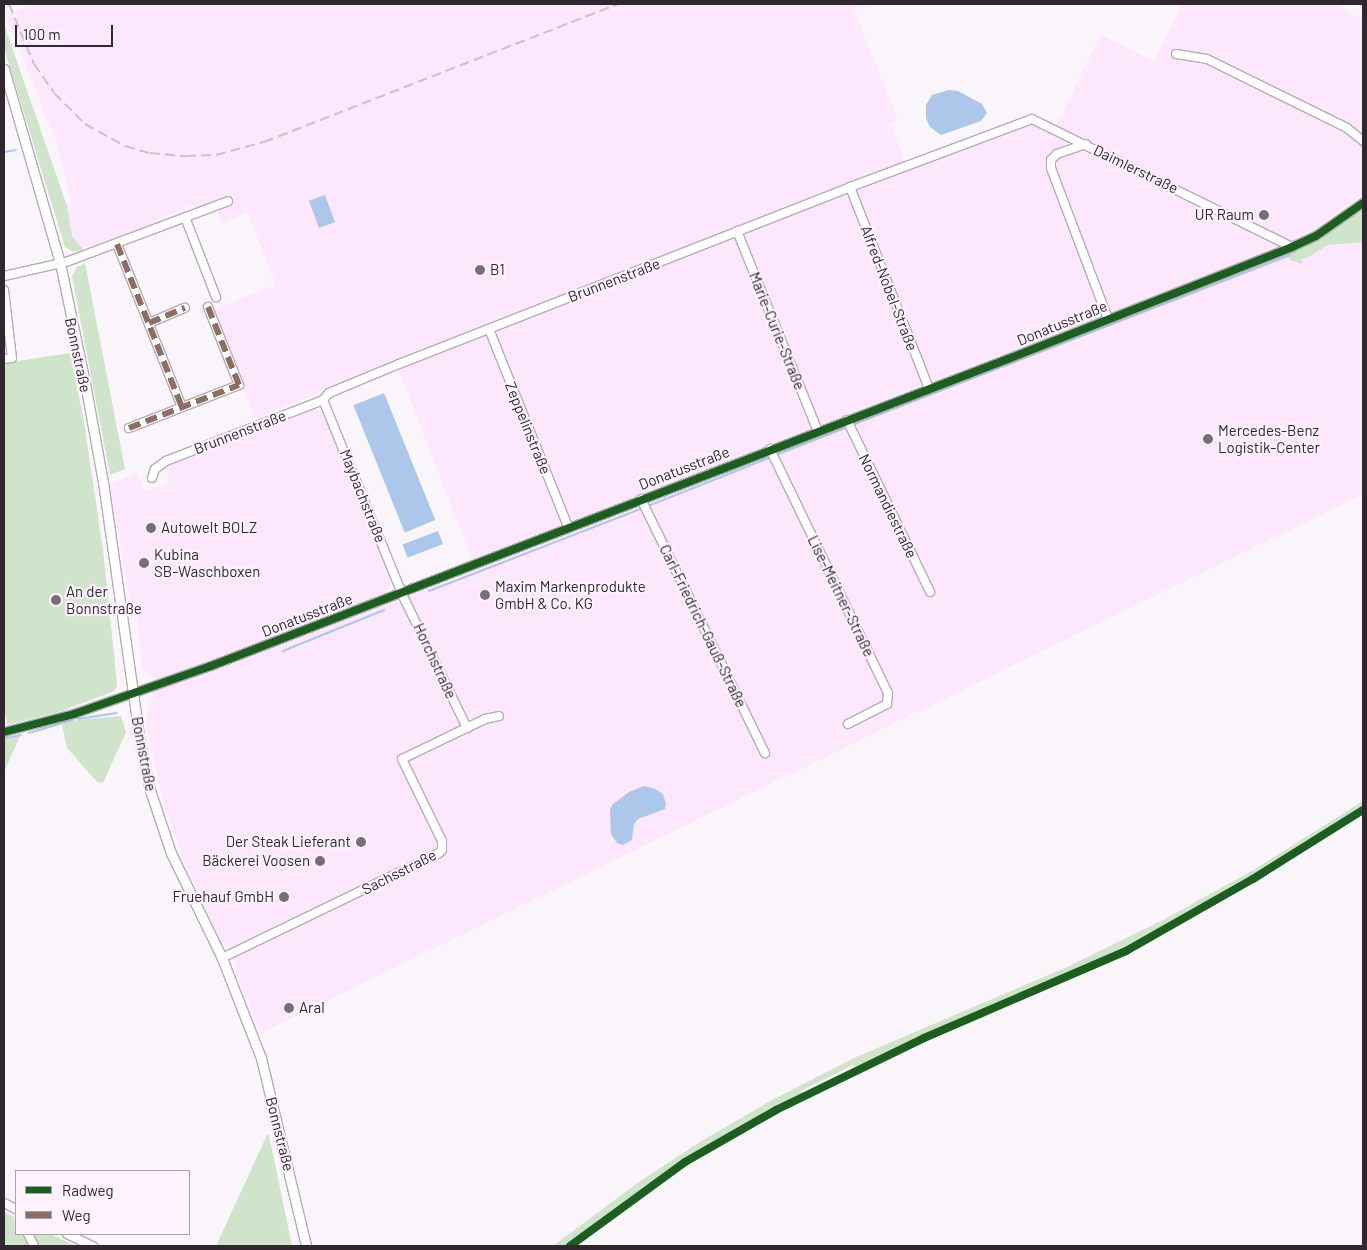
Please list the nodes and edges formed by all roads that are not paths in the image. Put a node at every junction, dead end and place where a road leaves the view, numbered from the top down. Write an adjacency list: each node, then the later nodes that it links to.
1 (1176, 54): 3 (street)
2 (4, 69): 12 (main road, Bonnstraße)
3 (1363, 141)
4 (1086, 144): 5 (street, Brunnenstraße); 11 (street, Daimlerstraße); 18 (street, Daimlerstraße)
5 (850, 187): 9 (street, Brunnenstraße); 22 (street, Alfred-Nobel-Straße)
6 (228, 201): 8 (street)
7 (1363, 202): 11 (street, Donatusstraße)
8 (185, 217): 10 (street); 15 (street)
9 (737, 231): 20 (street, Brunnenstraße); 27 (street, Marie-Curie-Straße)
10 (117, 244): 12 (street); 19 (street)
11 (1292, 247): 18 (street, Donatusstraße)
12 (60, 263): 13 (street); 34 (main road, Bonnstraße)
13 (4, 276)
14 (4, 290): 21 (street)
15 (216, 296)
16 (208, 307): 24 (street)
17 (185, 308): 19 (street)
18 (1108, 319): 22 (street, Donatusstraße)
19 (149, 323): 24 (street)
20 (488, 329): 23 (street, Brunnenstraße); 31 (street, Zeppelinstraße)
21 (8, 358)
22 (929, 388): 25 (street, Donatusstraße)
23 (323, 400): 29 (street, Brunnenstraße); 33 (street, Maybachstraße)
24 (182, 407): 26 (street)
25 (847, 422): 27 (street, Donatusstraße); 32 (street, Normandiestraße)
26 (129, 428)
27 (818, 431): 28 (street, Donatusstraße)
28 (771, 451): 30 (street, Donatusstraße); 36 (street, Lise-Meitner-Straße)
29 (152, 478)
30 (642, 501): 31 (street, Donatusstraße); 39 (street, Carl-Friedrich-Gauß-Straße)
31 (568, 527): 33 (street, Donatusstraße)
32 (930, 592)
33 (402, 594): 34 (street, Donatusstraße); 37 (street, Horchstraße)
34 (133, 694): 38 (street, Donatusstraße); 40 (main road, Bonnstraße)
35 (499, 716): 37 (street, Sachsstraße)
36 (848, 724)
37 (467, 728): 40 (street, Sachsstraße)
38 (4, 732)
39 (765, 753)
40 (222, 958): 45 (main road, Bonnstraße)
41 (4, 1202): 42 (street)
42 (15, 1208)
43 (69, 1235): 44 (street)
44 (93, 1246)
45 (306, 1246)

